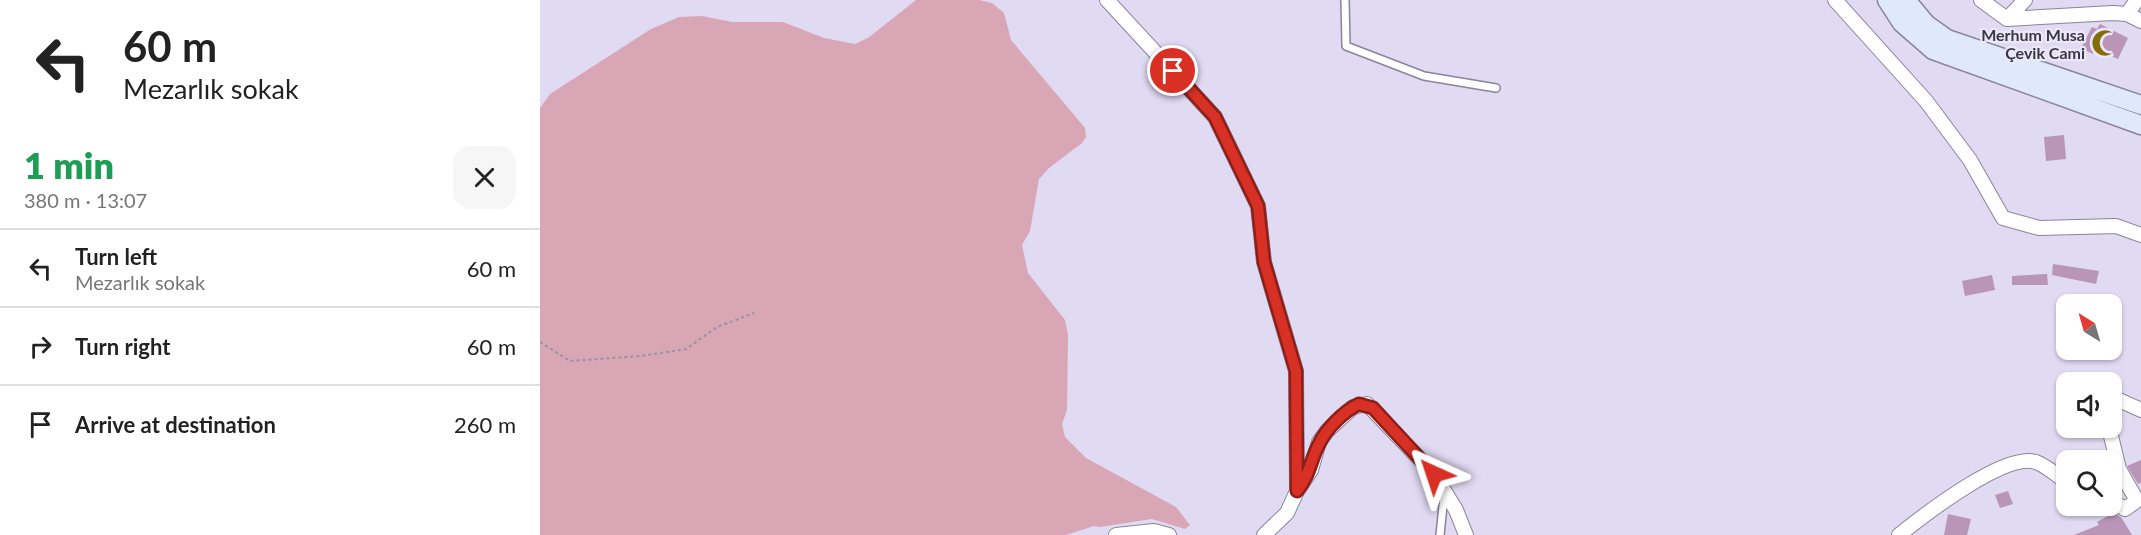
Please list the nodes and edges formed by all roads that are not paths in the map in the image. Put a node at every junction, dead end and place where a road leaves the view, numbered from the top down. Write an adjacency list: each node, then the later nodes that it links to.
1 (1107, 0): 21 (street)
2 (1345, 0): 12 (lane)
3 (1835, 0): 15 (street)
4 (1887, 0): 14 (street)
5 (1906, 0): 13 (street)
6 (1981, 0): 10 (street)
7 (2025, 0): 10 (street)
8 (2137, 0): 9 (street)
9 (2127, 14): 10 (street); 11 (street)
10 (2007, 19)
11 (2141, 21)
12 (1496, 88)
13 (2141, 105)
14 (2141, 125)
15 (2141, 235)
16 (2122, 401): 17 (street)
17 (2141, 410)
18 (2122, 474): 22 (street)
19 (2056, 475): 28 (street)
20 (1445, 490): 21 (street); 26 (lane); 27 (street)
21 (1297, 491): 25 (street)
22 (2122, 507)
23 (1116, 535): 24 (street)
24 (1169, 535)
25 (1264, 535)
26 (1440, 535)
27 (1466, 535)
28 (1899, 535)

